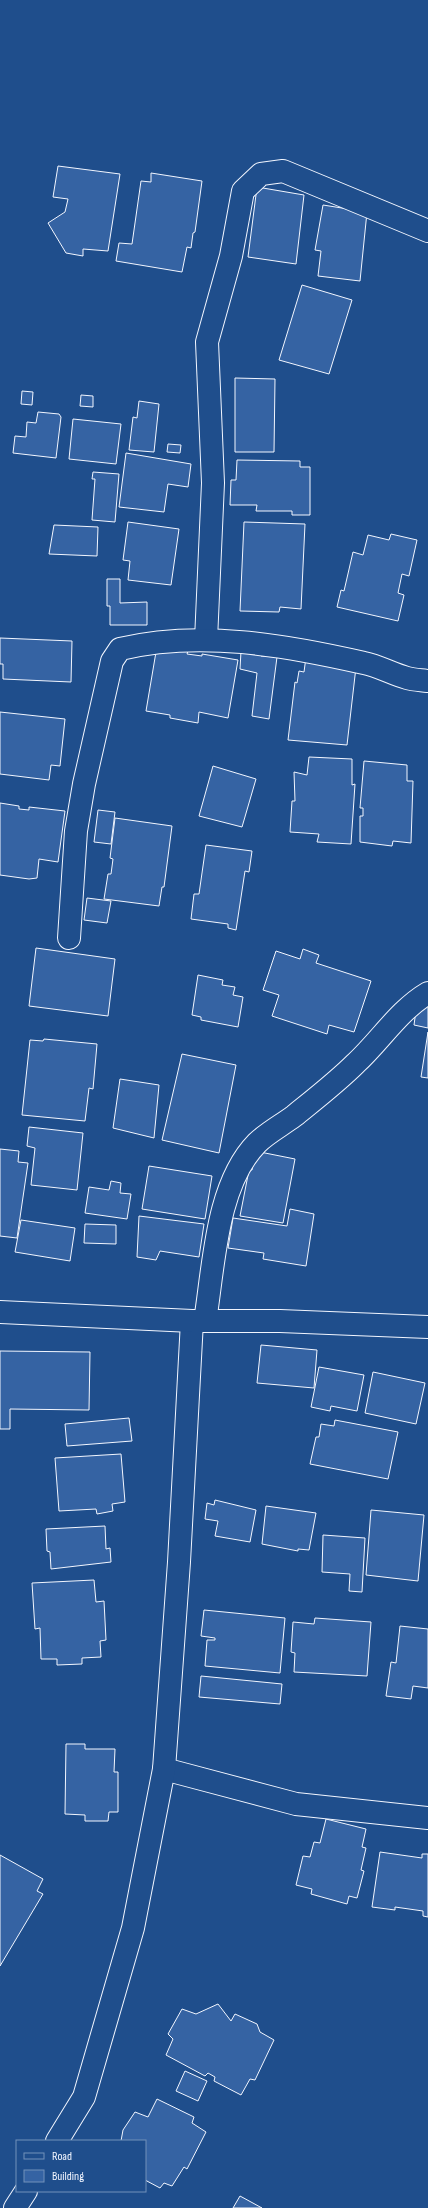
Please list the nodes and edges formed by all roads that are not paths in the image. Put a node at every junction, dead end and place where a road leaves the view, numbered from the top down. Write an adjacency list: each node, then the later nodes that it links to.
1 (428, 231): 2 (street)
2 (206, 640): 3 (street); 4 (street)
3 (428, 681)
4 (69, 938)
5 (428, 994): 7 (street)
6 (0, 1312): 7 (street)
7 (199, 1321): 8 (street); 9 (street)
8 (428, 1327)
9 (164, 1769): 10 (street); 11 (street)
10 (428, 1818)
11 (58, 2140)
12 (25, 2192): 13 (street)
13 (15, 2208)

